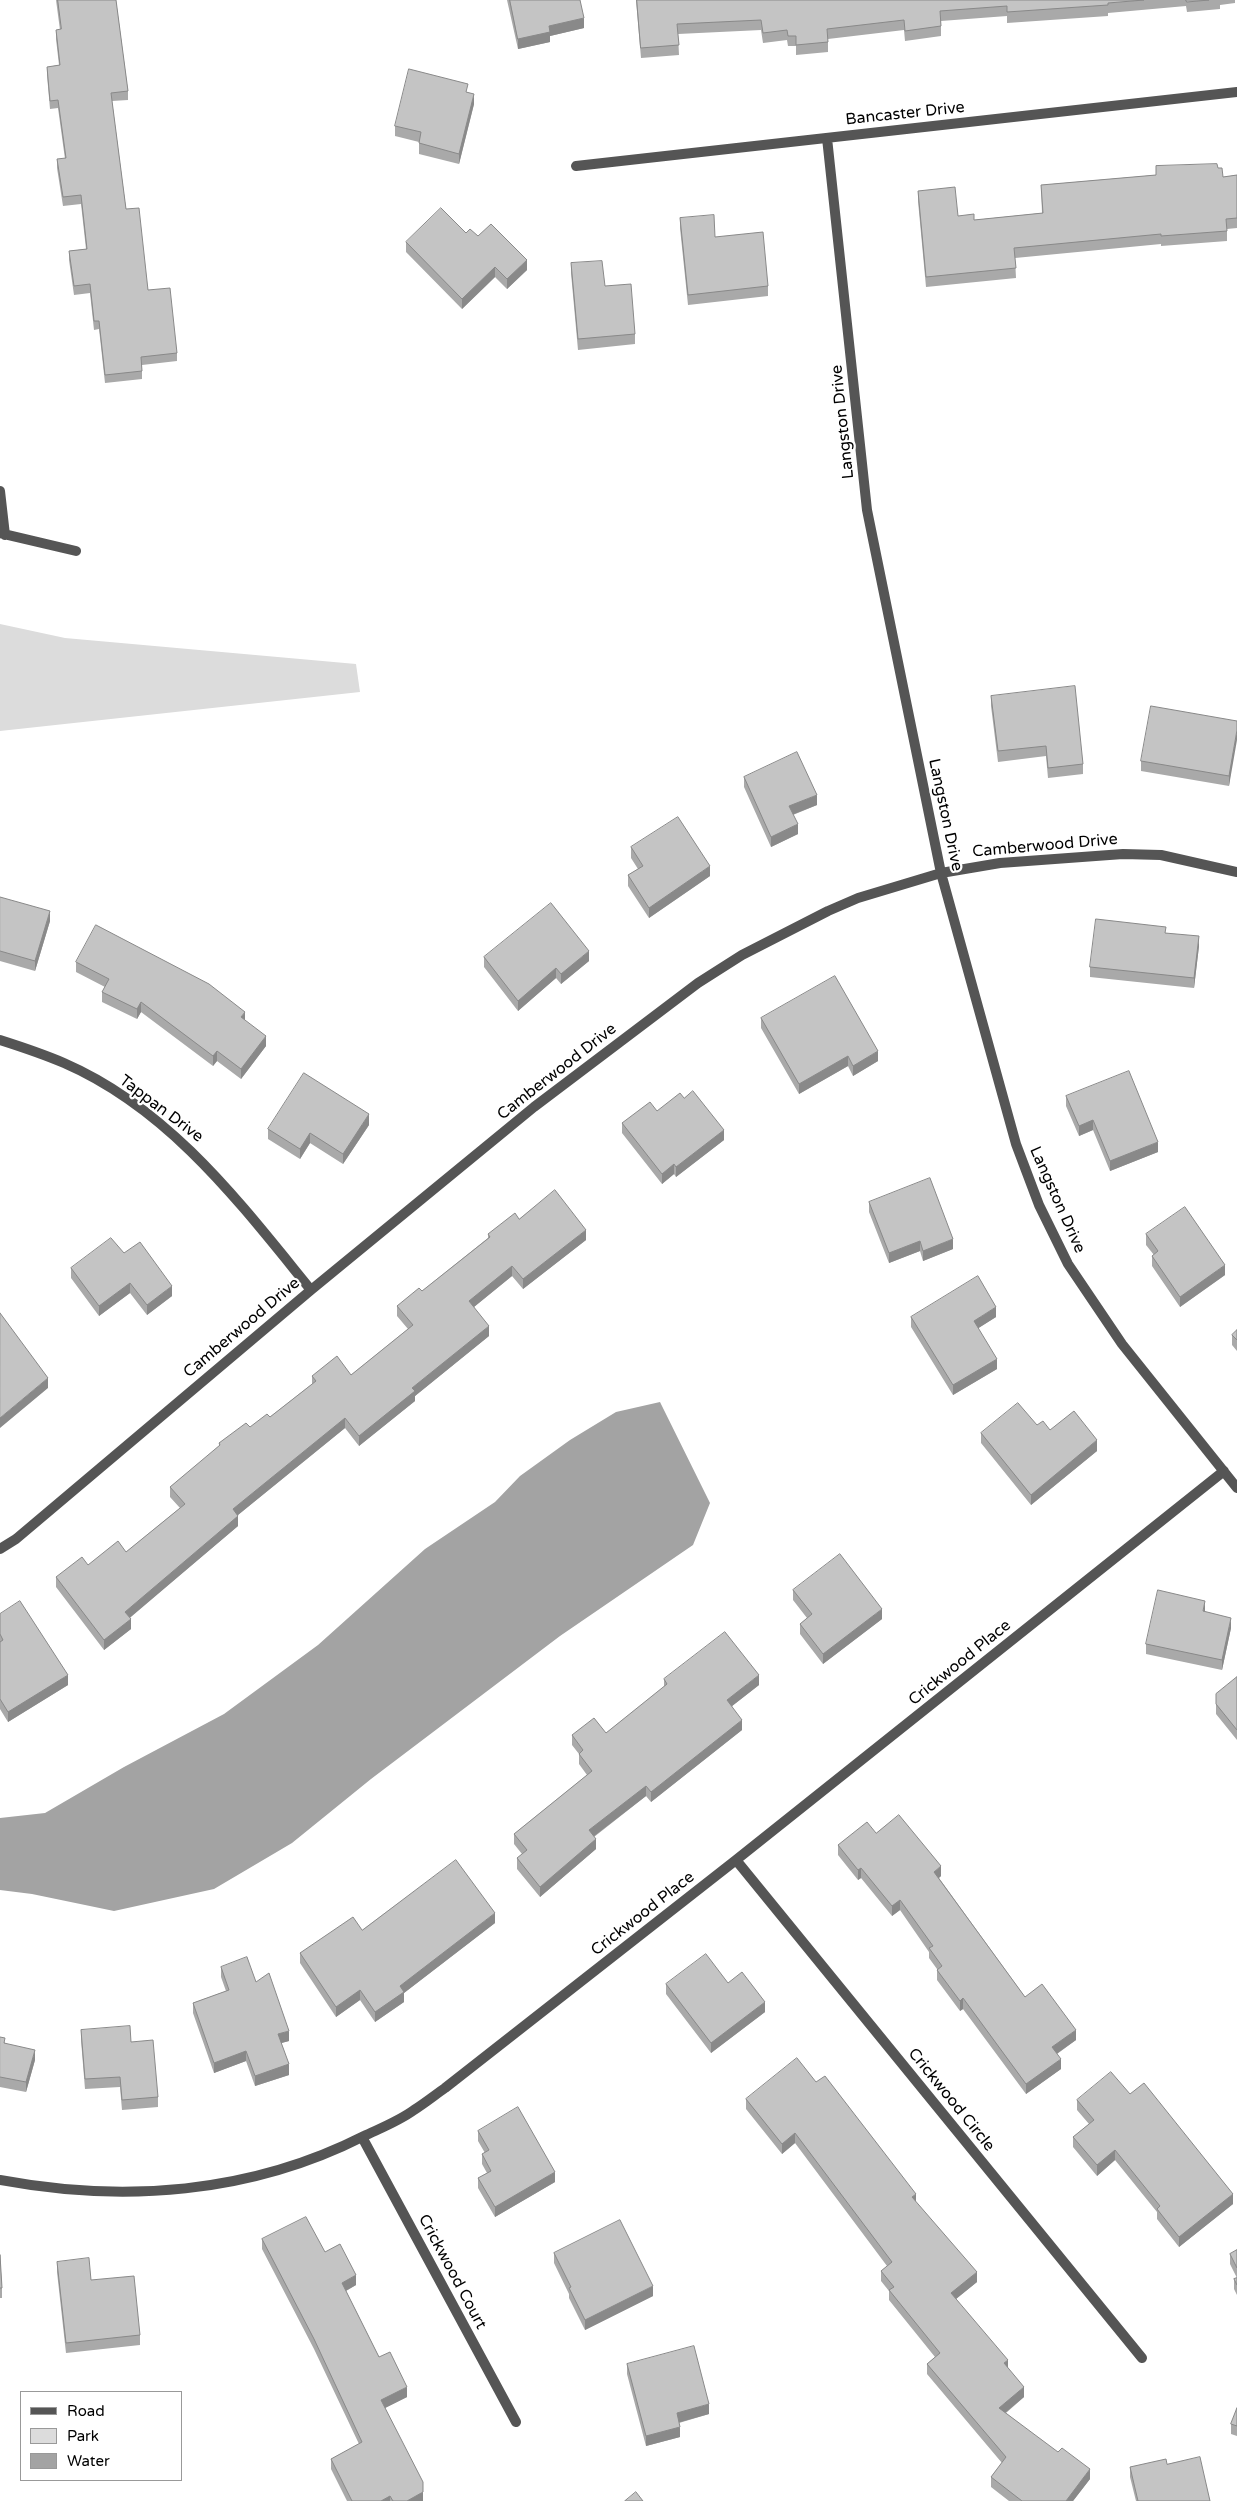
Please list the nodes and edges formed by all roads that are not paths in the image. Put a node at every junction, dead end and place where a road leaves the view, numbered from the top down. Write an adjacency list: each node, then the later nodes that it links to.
1 (1237, 92): 2 (street, Bancaster Drive)
2 (827, 138): 3 (street, Bancaster Drive); 8 (street, Langston Drive)
3 (576, 166)
4 (0, 491): 5 (street)
5 (2, 534): 6 (street)
6 (76, 551)
7 (1237, 872): 8 (street, Camberwood Drive)
8 (941, 873): 10 (street, Camberwood Drive); 11 (street, Langston Drive)
9 (0, 1040): 10 (street, Tappan Drive)
10 (311, 1290): 13 (street, Camberwood Drive)
11 (1224, 1471): 12 (street, Langston Drive); 14 (street, Crickwood Place)
12 (1237, 1488)
13 (0, 1549)
14 (736, 1860): 15 (street, Crickwood Place); 17 (street, Crickwood Circle)
15 (362, 2137): 16 (street, Crickwood Place); 18 (street, Crickwood Court)
16 (0, 2180)
17 (1142, 2358)
18 (516, 2422)

